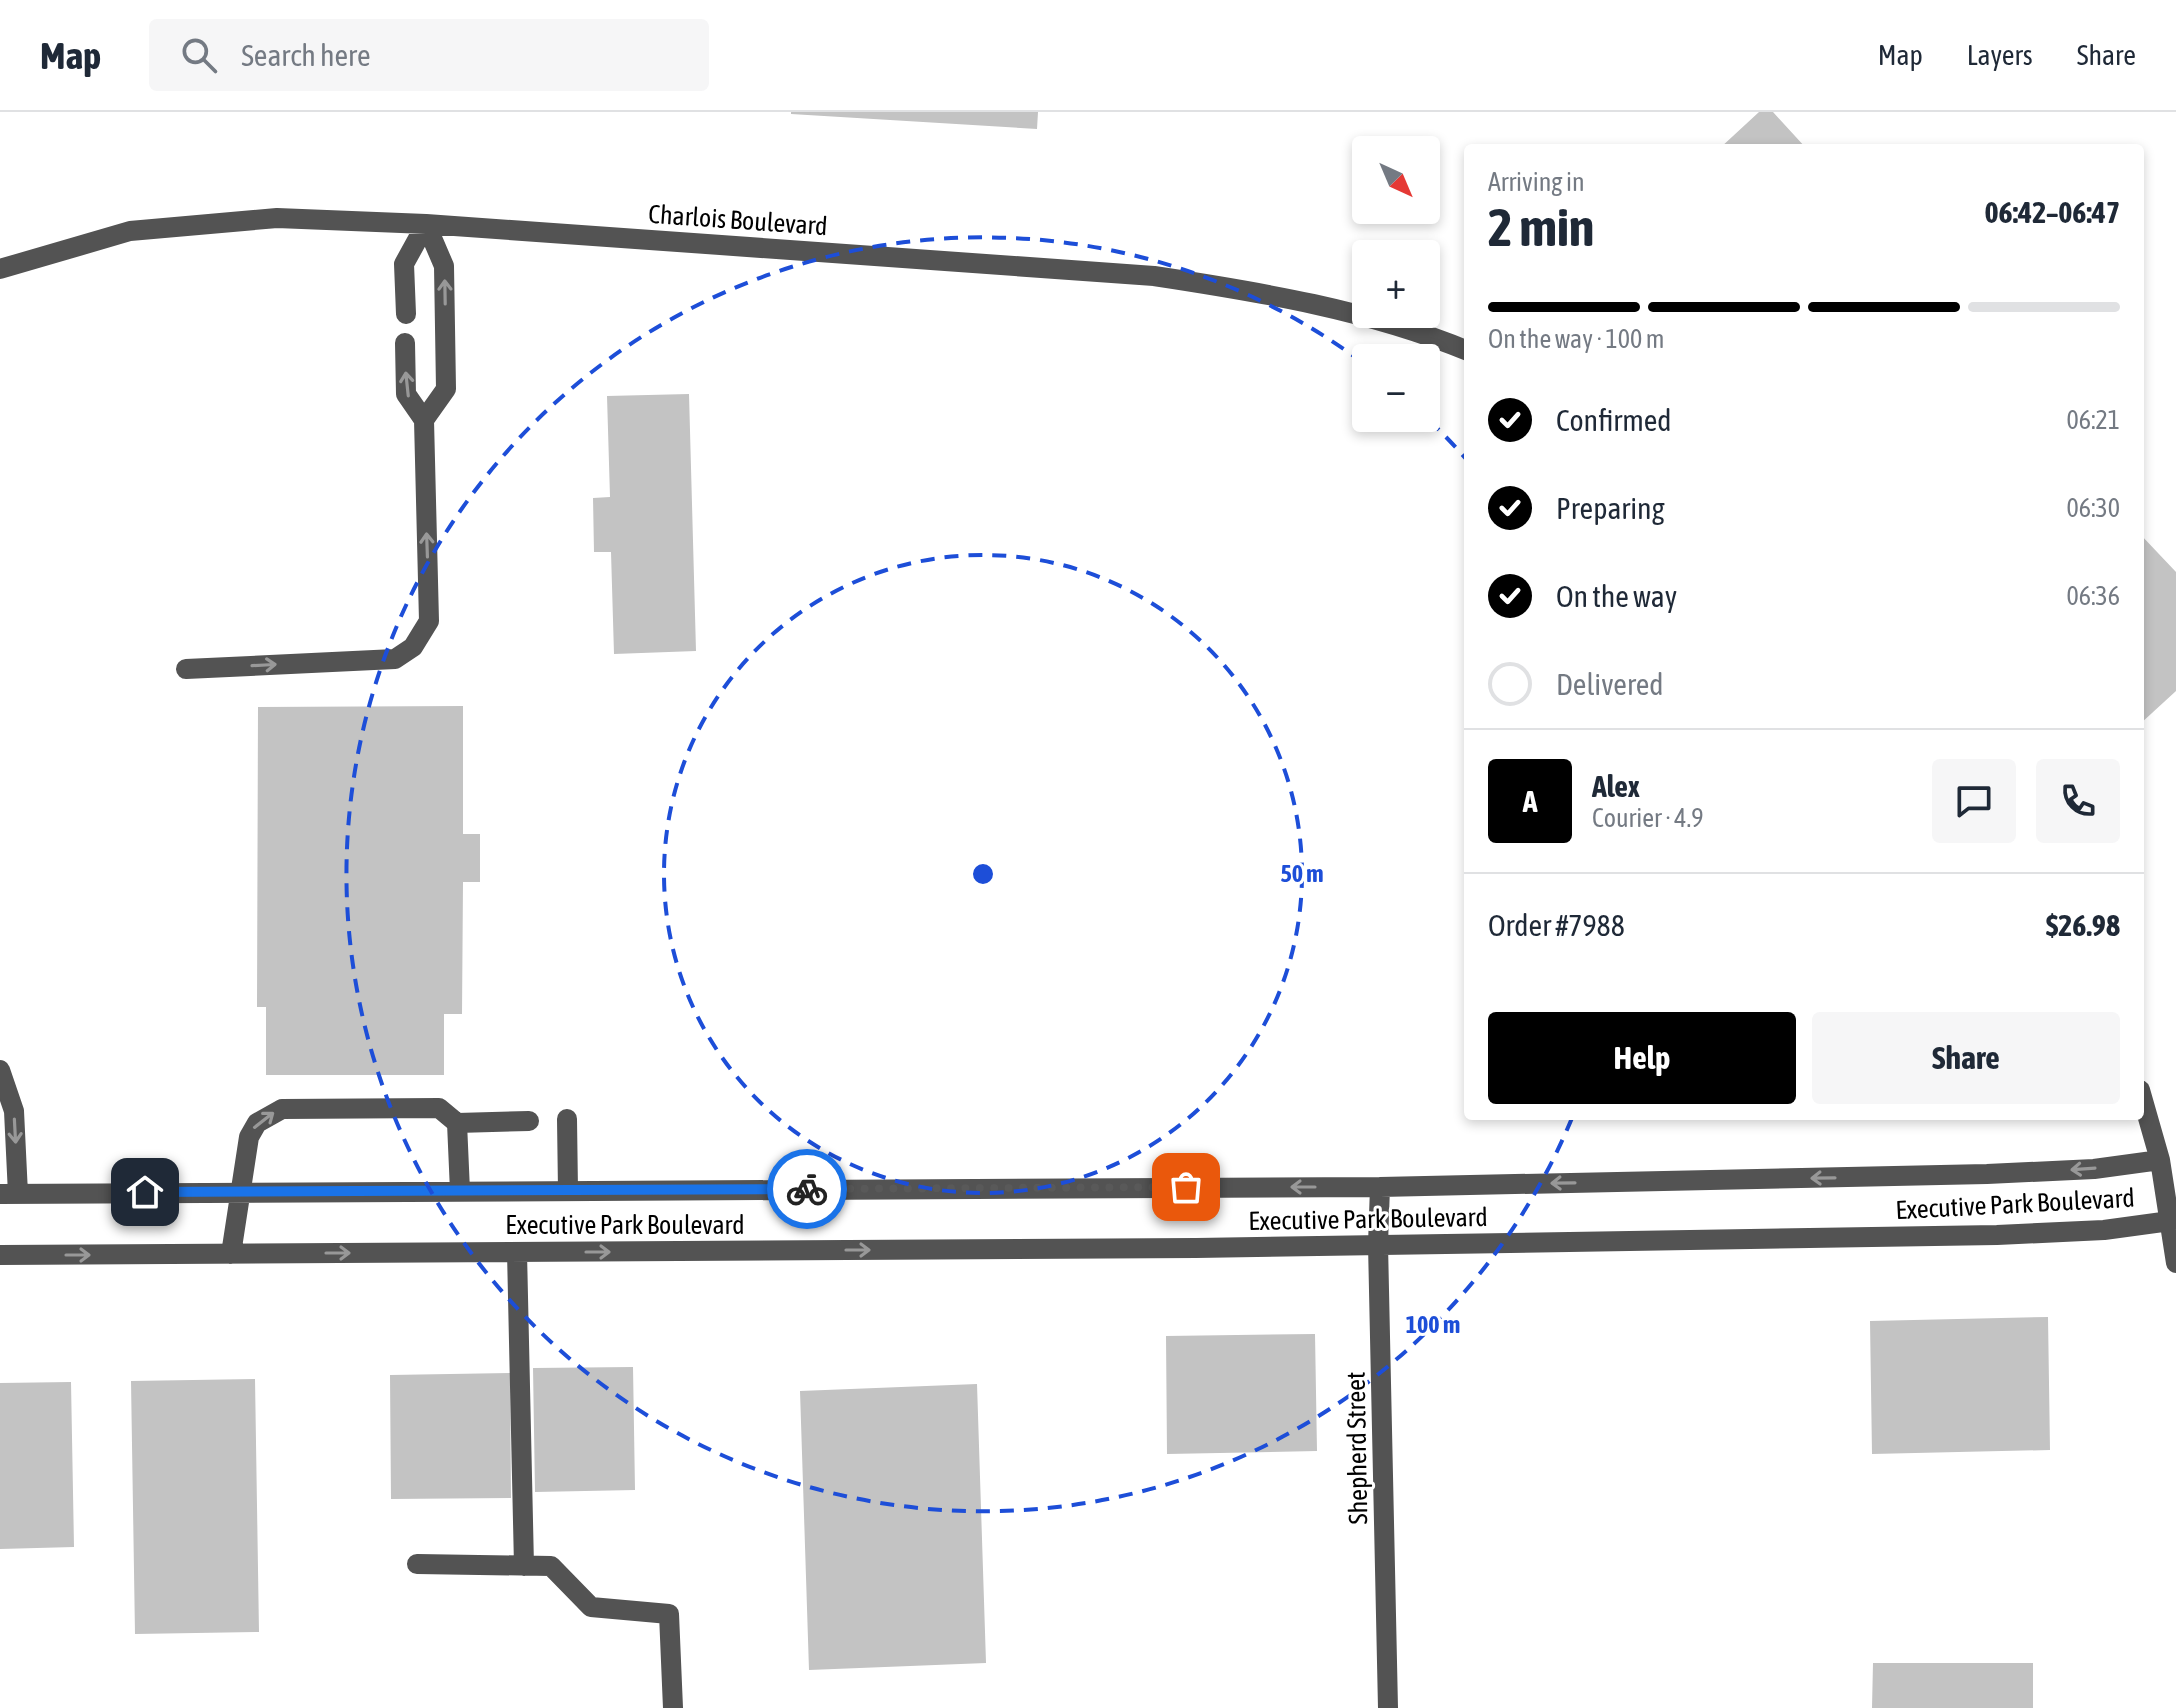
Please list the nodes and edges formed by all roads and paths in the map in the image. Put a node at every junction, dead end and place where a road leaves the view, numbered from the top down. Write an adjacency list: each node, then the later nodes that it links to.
1 (426, 224): 2 (street, Charlois Boulevard); 3 (street); 5 (street, Charlois Boulevard); 6 (street, one-way to 1)
2 (0, 269)
3 (406, 314)
4 (405, 343): 6 (street, one-way to 4)
5 (1464, 349)
6 (424, 420): 7 (street, one-way to 6)
7 (186, 669)
8 (0, 1070): 18 (street, one-way to 18)
9 (2144, 1104): 13 (street)
10 (567, 1119): 17 (street)
11 (529, 1121): 12 (street)
12 (457, 1123): 15 (street, one-way to 12); 16 (street)
13 (2160, 1160): 14 (street, Executive Park Boulevard, one-way to 14); 19 (street)
14 (1380, 1187): 17 (street, Executive Park Boulevard, one-way to 17); 20 (street, Shepherd Street)
15 (239, 1191): 16 (street, Executive Park Boulevard); 18 (street, Executive Park Boulevard); 22 (street)
16 (460, 1191): 17 (street, Executive Park Boulevard)
17 (568, 1191)
18 (9, 1194)
19 (2170, 1221): 20 (street, Executive Park Boulevard); 24 (street)
20 (1378, 1244): 21 (street, Executive Park Boulevard, one-way to 20); 28 (street, Shepherd Street)
21 (517, 1252): 22 (street, Executive Park Boulevard, one-way to 21); 26 (street)
22 (231, 1254): 23 (street, Executive Park Boulevard, one-way to 22)
23 (0, 1255)
24 (2176, 1263)
25 (417, 1564): 26 (street)
26 (524, 1566): 27 (street)
27 (673, 1708)
28 (1388, 1708)

